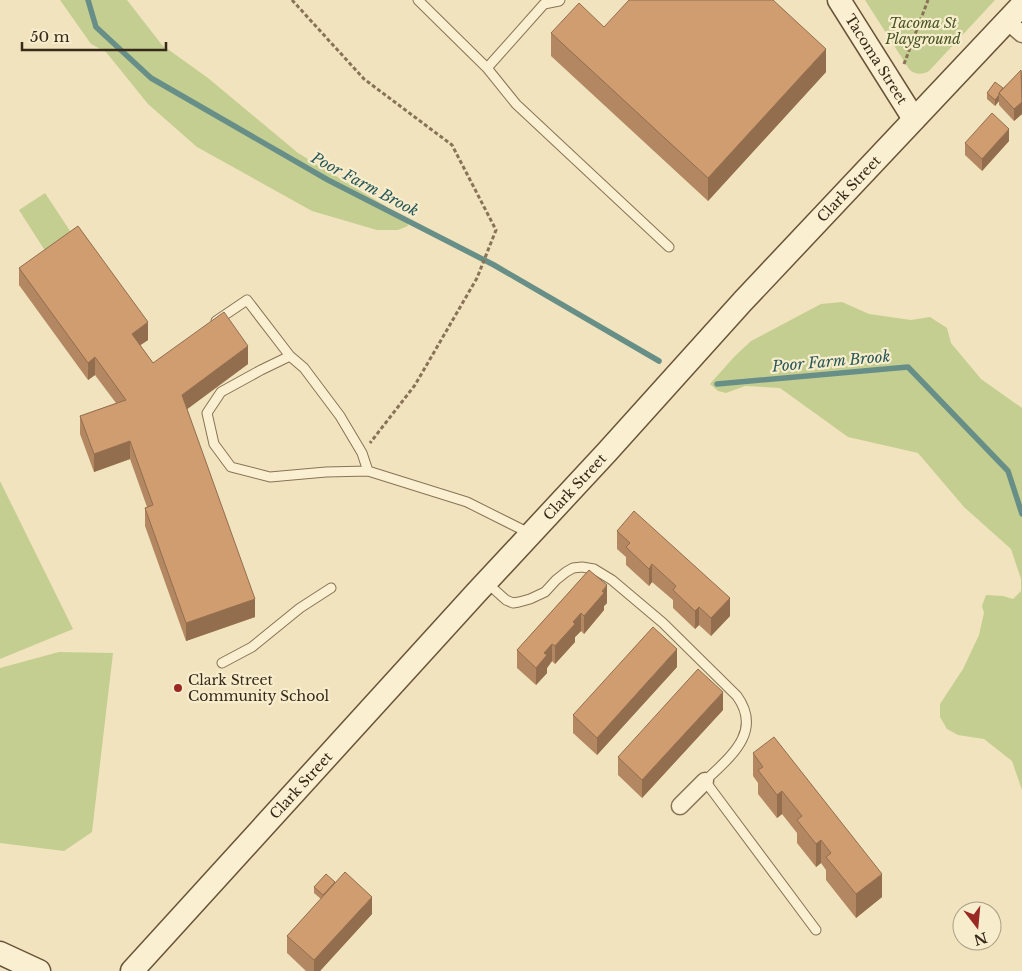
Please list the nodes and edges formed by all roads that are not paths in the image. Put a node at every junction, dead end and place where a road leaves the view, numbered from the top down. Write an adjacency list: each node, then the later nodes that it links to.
1 (418, 0): 5 (lane)
2 (560, 0): 5 (lane)
3 (839, 0): 6 (street, Tacoma Street)
4 (1017, 20): 6 (street, Clark Street)
5 (487, 68): 7 (lane)
6 (914, 119): 11 (street, Clark Street)
7 (669, 247)
8 (208, 326): 9 (lane)
9 (290, 356): 10 (lane); 10 (lane)
10 (368, 471): 11 (lane)
11 (531, 534): 12 (street, Clark Street)
12 (486, 583): 15 (lane); 20 (street, Clark Street)
13 (331, 588): 14 (lane)
14 (222, 663)
15 (705, 781): 16 (street); 17 (lane)
16 (680, 806)
17 (816, 930)
18 (0, 953): 19 (street)
19 (40, 971)
20 (132, 971)

